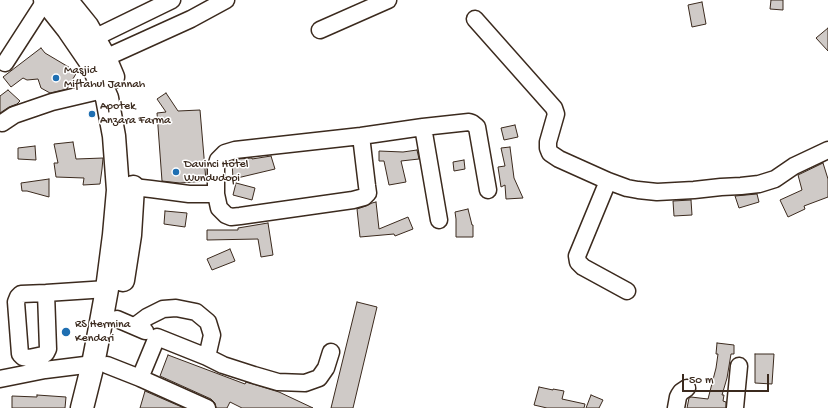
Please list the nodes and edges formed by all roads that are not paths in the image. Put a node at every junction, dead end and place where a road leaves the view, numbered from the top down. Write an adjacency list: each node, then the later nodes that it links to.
1 (52, 0): 7 (highway); 9 (street); 10 (highway)
2 (172, 0): 7 (street)
3 (226, 0): 8 (street)
4 (388, 0): 6 (street)
5 (475, 19): 15 (street)
6 (320, 30)
7 (94, 38): 8 (highway)
8 (105, 58): 16 (highway)
9 (5, 63)
10 (103, 90): 11 (street); 20 (highway)
11 (2, 123)
12 (424, 127): 13 (street); 17 (street); 19 (street)
13 (361, 136): 18 (street); 18 (street)
14 (828, 150): 15 (street)
15 (608, 181): 21 (street)
16 (133, 187): 18 (street); 23 (highway)
17 (488, 190)
18 (216, 194)
19 (439, 220)
20 (107, 289): 22 (street); 27 (highway)
21 (627, 291)
22 (46, 293)
23 (126, 322): 24 (street); 26 (street); 27 (highway)
24 (157, 337): 26 (street); 29 (street)
25 (330, 352): 26 (street)
26 (208, 358)
27 (100, 365): 29 (street); 30 (street); 32 (highway); 33 (highway)
28 (739, 366): 36 (street)
29 (140, 378): 34 (street)
30 (0, 379)
31 (687, 388): 35 (street)
32 (82, 408)
33 (97, 408)
34 (207, 408)
35 (676, 408)
36 (735, 408)

